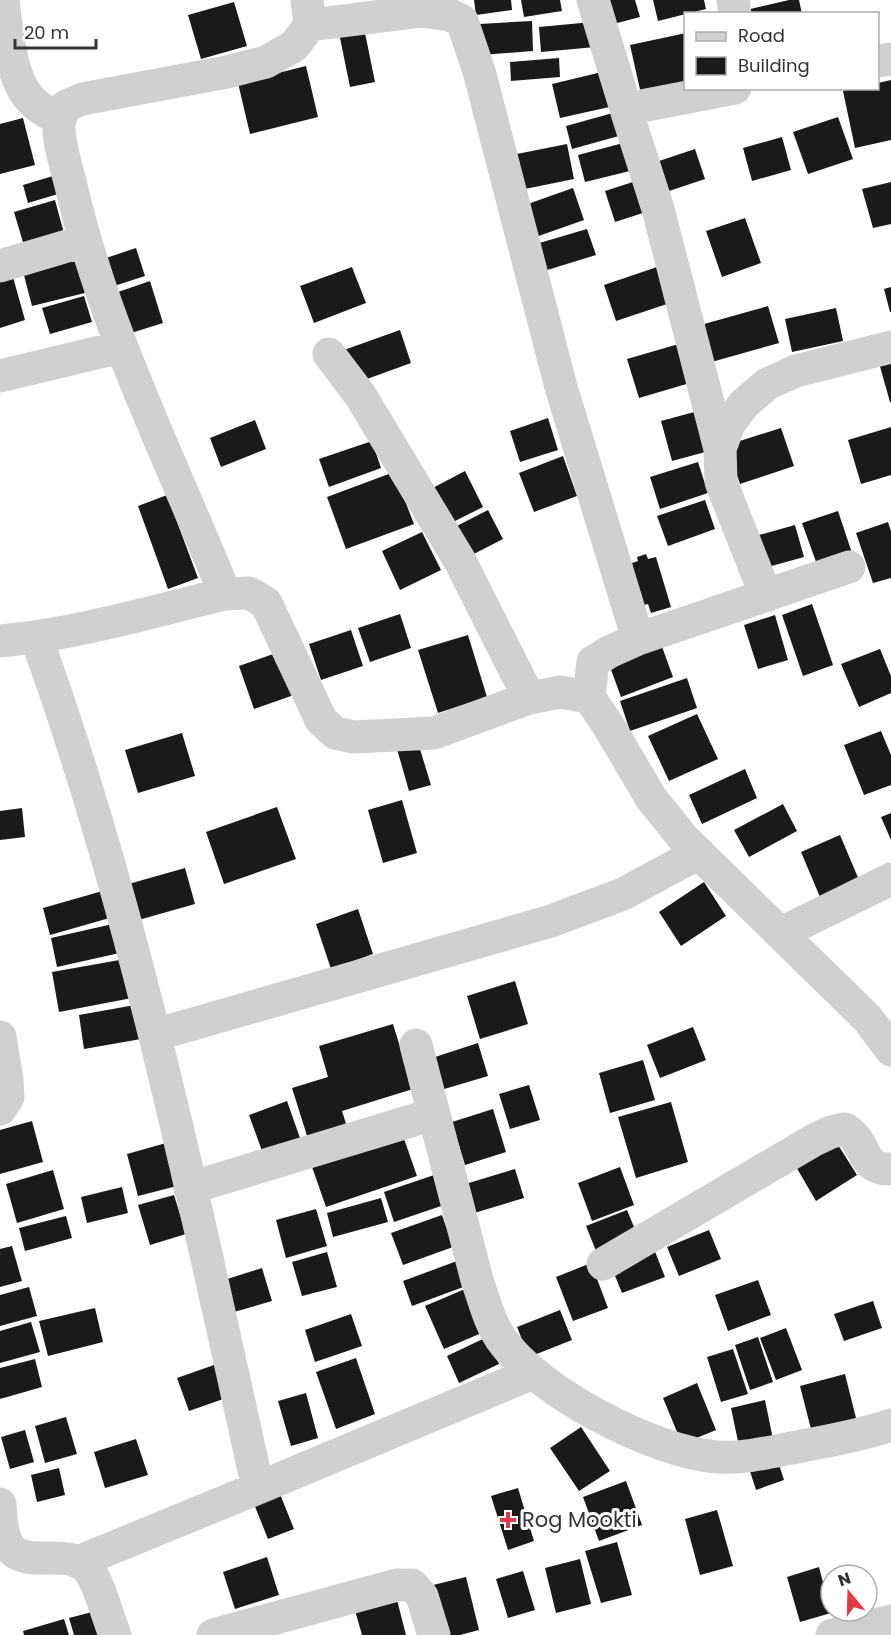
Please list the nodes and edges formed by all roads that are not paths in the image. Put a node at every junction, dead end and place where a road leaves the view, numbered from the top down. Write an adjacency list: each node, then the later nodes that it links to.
1 (3, 0): 7 (street)
2 (593, 0): 6 (street)
3 (448, 7): 4 (street); 19 (street)
4 (309, 13): 7 (street)
5 (725, 90): 6 (street)
6 (626, 110): 14 (street)
7 (60, 120): 8 (street)
8 (84, 241): 9 (street); 10 (street)
9 (0, 266)
10 (121, 347): 13 (street); 16 (street)
11 (891, 347): 14 (street)
12 (329, 354): 22 (street)
13 (0, 376)
14 (720, 449): 17 (street)
15 (849, 567): 17 (street)
16 (225, 594): 18 (street); 22 (street)
17 (766, 596): 19 (street)
18 (36, 637): 20 (street); 26 (street)
19 (638, 639): 21 (street)
20 (0, 640)
21 (589, 697): 22 (street); 23 (street)
22 (529, 698)
23 (699, 854): 25 (street); 26 (street)
24 (891, 879): 25 (street)
25 (781, 933): 29 (street)
26 (155, 1035): 33 (street)
27 (0, 1037): 30 (street)
28 (417, 1045): 31 (street)
29 (891, 1050)
30 (0, 1109)
31 (434, 1114): 33 (street); 35 (street)
32 (891, 1169): 34 (street)
33 (190, 1188): 37 (street)
34 (603, 1264)
35 (533, 1373): 36 (street); 37 (street)
36 (891, 1425)
37 (258, 1488): 40 (street)
38 (0, 1504): 39 (street)
39 (12, 1559): 40 (street)
40 (78, 1562): 42 (street)
41 (891, 1621): 45 (street)
42 (115, 1635)
43 (213, 1635): 44 (street)
44 (434, 1635)
45 (832, 1635)

